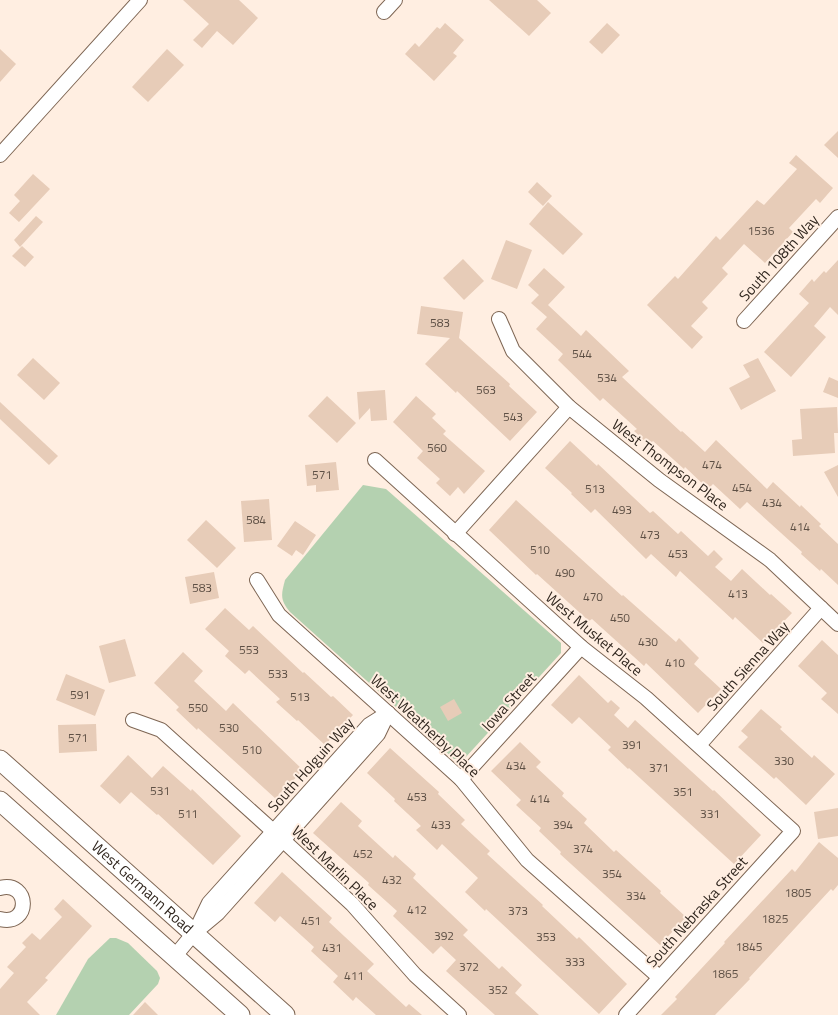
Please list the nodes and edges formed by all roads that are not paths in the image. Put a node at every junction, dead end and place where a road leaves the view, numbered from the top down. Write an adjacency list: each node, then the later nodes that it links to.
1 (140, 0): 4 (street)
2 (395, 0): 3 (street)
3 (384, 12)
4 (0, 155)
5 (838, 217): 7 (street, South 108th Way)
6 (499, 319): 8 (street, West Thompson Place)
7 (744, 320)
8 (568, 406): 10 (street); 12 (street, West Thompson Place)
9 (375, 460): 10 (street, West Musket Place)
10 (455, 534): 14 (street, West Musket Place)
11 (257, 580): 15 (street, West Weatherby Place)
12 (821, 608): 13 (street, West Thompson Place); 17 (street, South Sienna Way)
13 (838, 624)
14 (581, 647): 17 (street, West Musket Place); 19 (street, Iowa Street)
15 (388, 713): 19 (street, West Weatherby Place); 22 (street, South Holguin Way)
16 (133, 720): 22 (street, West Marlin Place)
17 (699, 745): 21 (street, West Musket Place)
18 (0, 760): 25 (main road, West Germann Road)
19 (461, 779): 27 (street, West Weatherby Place)
20 (0, 801): 26 (main road, West Germann Road)
21 (793, 831): 27 (street, South Nebraska Street)
22 (278, 836): 25 (street, South Holguin Way); 30 (street, West Marlin Place)
23 (0, 888): 24 (street)
24 (0, 920)
25 (194, 933): 26 (street, South Holguin Way); 29 (main road, West Germann Road)
26 (175, 956): 28 (main road, West Germann Road)
27 (659, 977): 31 (street, South Nebraska Street)
28 (240, 1015)
29 (285, 1015)
30 (459, 1015)
31 (626, 1015)

